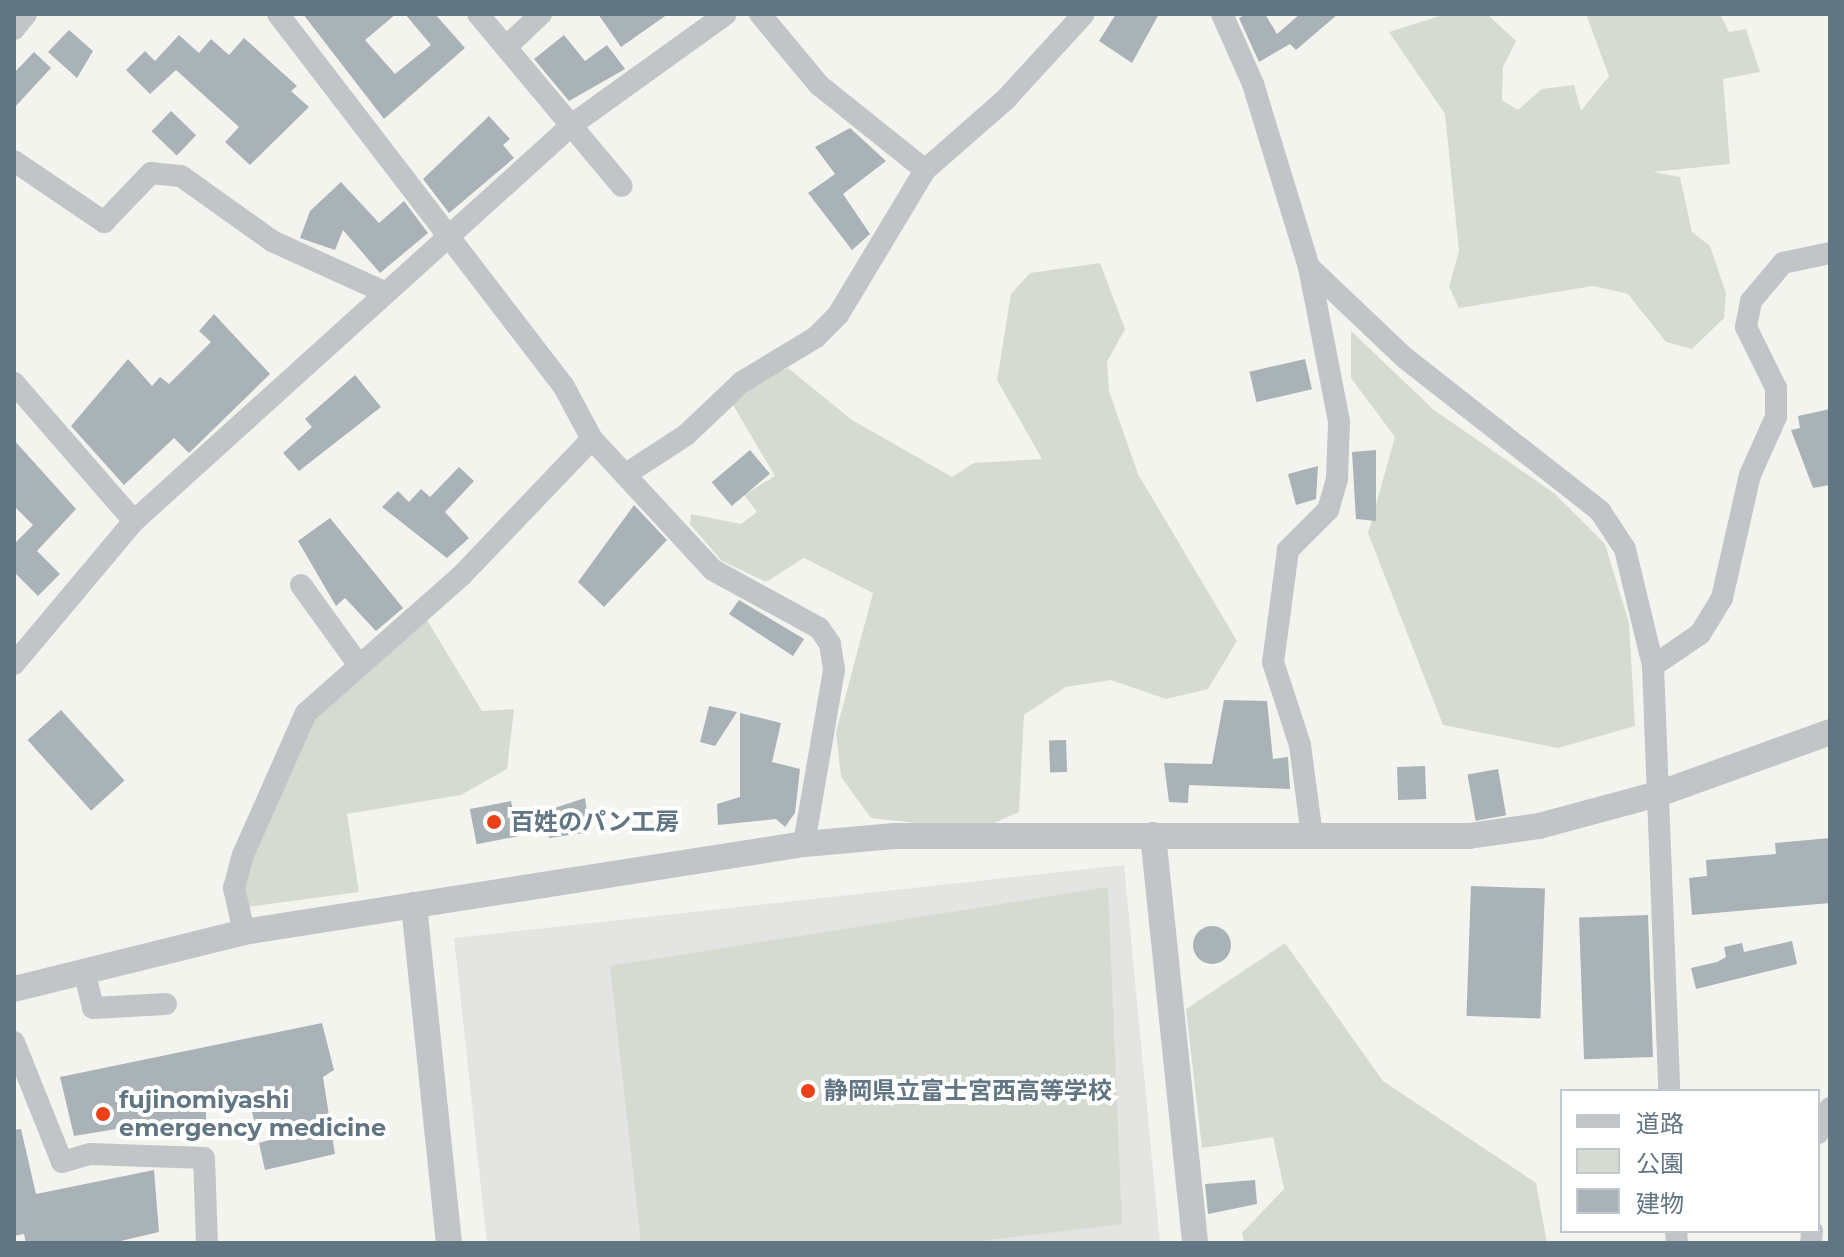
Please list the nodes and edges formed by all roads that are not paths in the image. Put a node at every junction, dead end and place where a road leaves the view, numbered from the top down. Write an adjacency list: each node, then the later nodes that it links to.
1 (26, 14): 9 (street)
2 (278, 14): 15 (street)
3 (478, 14): 10 (street)
4 (541, 14): 10 (street)
5 (760, 14): 13 (street)
6 (1084, 14): 13 (street)
7 (1222, 14): 17 (street)
8 (715, 18): 11 (street)
9 (14, 29)
10 (506, 47): 11 (street)
11 (573, 124): 14 (street); 15 (street)
12 (14, 161): 18 (street)
13 (925, 170): 21 (street)
14 (622, 186)
15 (449, 237): 18 (street); 20 (street)
16 (1830, 253): 26 (street)
17 (1309, 267): 26 (street); 30 (street)
18 (386, 293): 22 (street)
19 (14, 383): 22 (street)
20 (592, 439): 21 (street); 25 (street)
21 (626, 474): 31 (street)
22 (134, 521): 24 (street)
23 (301, 585): 25 (street)
24 (14, 664)
25 (358, 664): 33 (street)
26 (1653, 666): 28 (street)
27 (1830, 732): 28 (street)
28 (1661, 793): 30 (street); 39 (street)
29 (1153, 835): 30 (street); 31 (street); 44 (street)
30 (1312, 836)
31 (804, 844): 32 (street)
32 (414, 905): 33 (street); 43 (street)
33 (244, 932): 34 (street)
34 (84, 971): 35 (street); 36 (street)
35 (14, 989)
36 (166, 1004)
37 (14, 1042): 38 (street)
38 (18, 1065): 42 (street)
39 (1669, 1089)
40 (1830, 1108): 41 (street)
41 (1820, 1129)
42 (207, 1243)
43 (449, 1243)
44 (1195, 1243)

